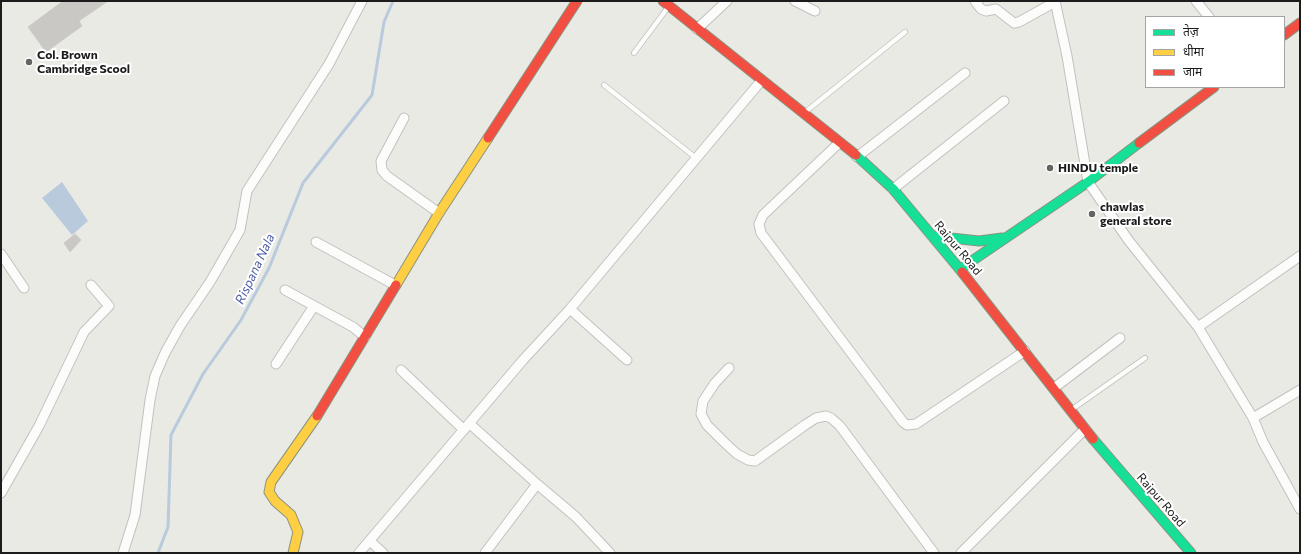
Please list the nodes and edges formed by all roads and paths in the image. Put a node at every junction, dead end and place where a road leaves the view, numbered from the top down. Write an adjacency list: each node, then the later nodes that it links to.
1 (362, 1): 61 (street)
2 (577, 1): 28 (main road)
3 (727, 1): 12 (street)
4 (795, 1): 9 (street)
5 (975, 1): 6 (street)
6 (1055, 1): 26 (street)
7 (1196, 1): 10 (street)
8 (666, 4): 12 (main road, Raipur Road); 15 (lane)
9 (815, 11)
10 (1208, 16)
11 (1300, 23): 14 (main road)
12 (697, 29): 17 (main road, Raipur Road)
13 (905, 32): 21 (lane)
14 (1285, 34)
15 (634, 53)
16 (965, 73): 24 (street)
17 (761, 81): 21 (main road, Raipur Road); 25 (street)
18 (604, 85): 25 (lane)
19 (1213, 88): 26 (main road)
20 (1004, 101): 27 (street)
21 (802, 114): 23 (main road, Raipur Road)
22 (404, 118): 28 (street)
23 (839, 143): 24 (main road, Raipur Road); 44 (street)
24 (856, 157): 27 (main road, Raipur Road)
25 (696, 158): 40 (street)
26 (1088, 182): 30 (main road); 41 (street)
27 (893, 189): 29 (main road, Raipur Road)
28 (438, 213): 36 (main road)
29 (932, 236): 30 (main road); 34 (main road, Raipur Road)
30 (1005, 237): 34 (main road)
31 (316, 242): 36 (street)
32 (1, 254): 37 (street)
33 (1300, 256): 41 (street)
34 (960, 269): 44 (main road, Raipur Road)
35 (91, 285): 57 (street)
36 (395, 285): 42 (main road)
37 (24, 288)
38 (285, 290): 39 (street)
39 (314, 306): 42 (street); 47 (street)
40 (570, 309): 46 (street); 54 (street)
41 (1198, 326): 53 (street)
42 (365, 337): 60 (main road)
43 (1120, 338): 50 (street)
44 (1025, 351): 50 (main road, Raipur Road)
45 (1145, 358): 52 (lane)
46 (627, 360)
47 (276, 364)
48 (729, 368): 66 (street)
49 (401, 370): 54 (street)
50 (1054, 388): 52 (main road, Raipur Road)
51 (1300, 390): 53 (street)
52 (1071, 410): 55 (main road, Raipur Road)
53 (1253, 418): 58 (street)
54 (467, 427): 56 (street); 59 (street)
55 (1085, 429): 67 (street); 68 (main road, Raipur Road)
56 (536, 484): 64 (street); 65 (street)
57 (1, 493)
58 (1300, 509)
59 (370, 541): 62 (street); 63 (street)
60 (295, 552)
61 (123, 553)
62 (359, 553)
63 (383, 553)
64 (485, 553)
65 (610, 553)
66 (934, 553)
67 (961, 553)
68 (1191, 553)

